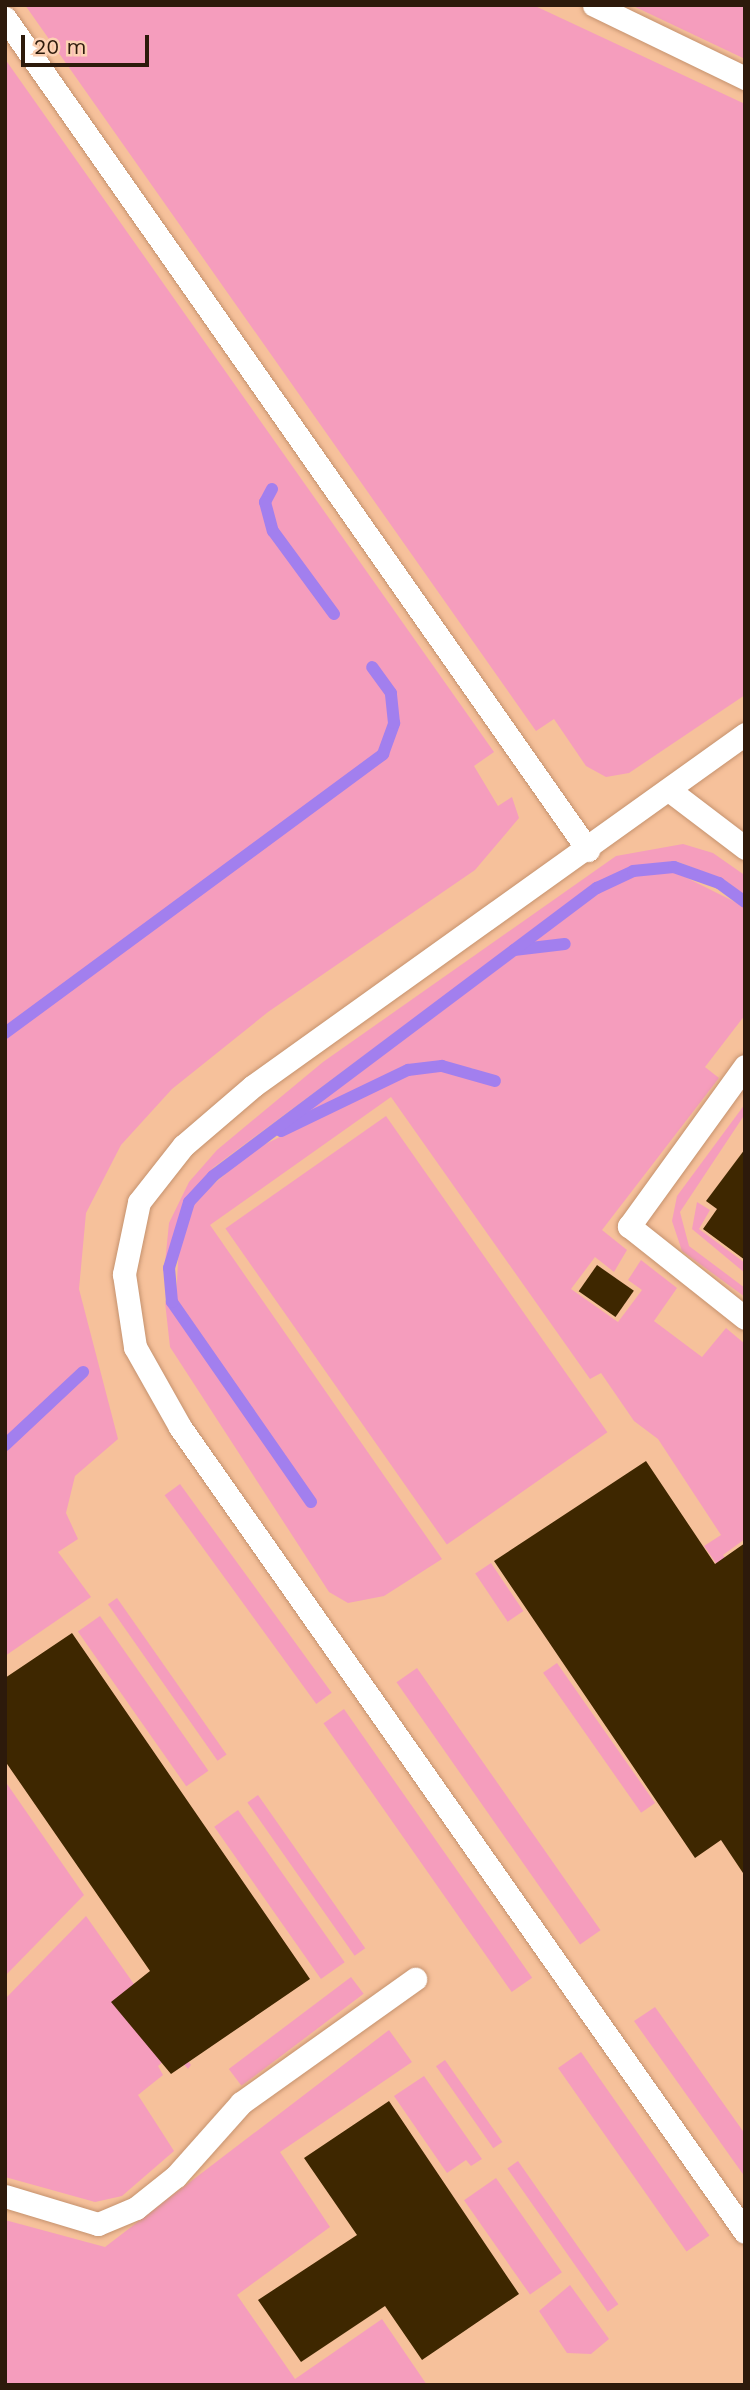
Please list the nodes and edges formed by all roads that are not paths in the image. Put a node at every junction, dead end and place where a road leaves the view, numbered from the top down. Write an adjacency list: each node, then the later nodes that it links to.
1 (594, 5): 3 (lane)
2 (5, 18): 7 (lane)
3 (745, 78)
4 (745, 734): 5 (lane)
5 (669, 790): 6 (lane); 7 (lane)
6 (745, 848)
7 (588, 850): 12 (lane)
8 (745, 1066): 9 (lane)
9 (745, 1318)
10 (415, 1979): 11 (lane)
11 (5, 2196)
12 (745, 2232)

